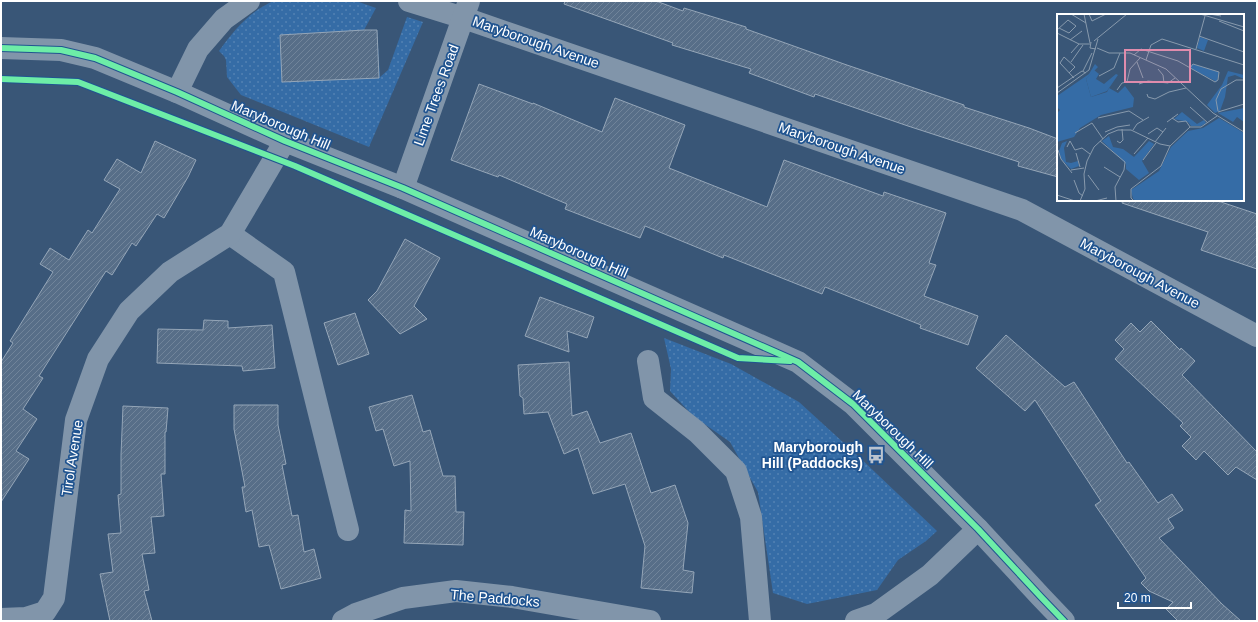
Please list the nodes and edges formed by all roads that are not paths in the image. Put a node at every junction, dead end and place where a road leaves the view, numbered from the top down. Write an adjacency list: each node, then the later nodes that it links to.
1 (248, 1): 5 (street)
2 (409, 1): 3 (street, Maryborough Avenue)
3 (467, 9): 7 (street, Lime Trees Road); 9 (street, Maryborough Avenue)
4 (1, 48): 5 (street, Maryborough Hill)
5 (177, 92): 6 (street, Maryborough Hill)
6 (285, 141): 7 (street, Maryborough Hill); 8 (street, Tirol Avenue)
7 (403, 188): 11 (street, Maryborough Hill)
8 (230, 234): 12 (street); 13 (street, Tirol Avenue)
9 (1257, 336)
10 (648, 361): 16 (street)
11 (978, 529): 17 (street); 18 (street, Maryborough Hill)
12 (348, 530)
13 (1, 619)
14 (343, 621): 15 (street, The Paddocks)
15 (650, 621)
16 (760, 621)
17 (856, 621)
18 (1064, 621)

